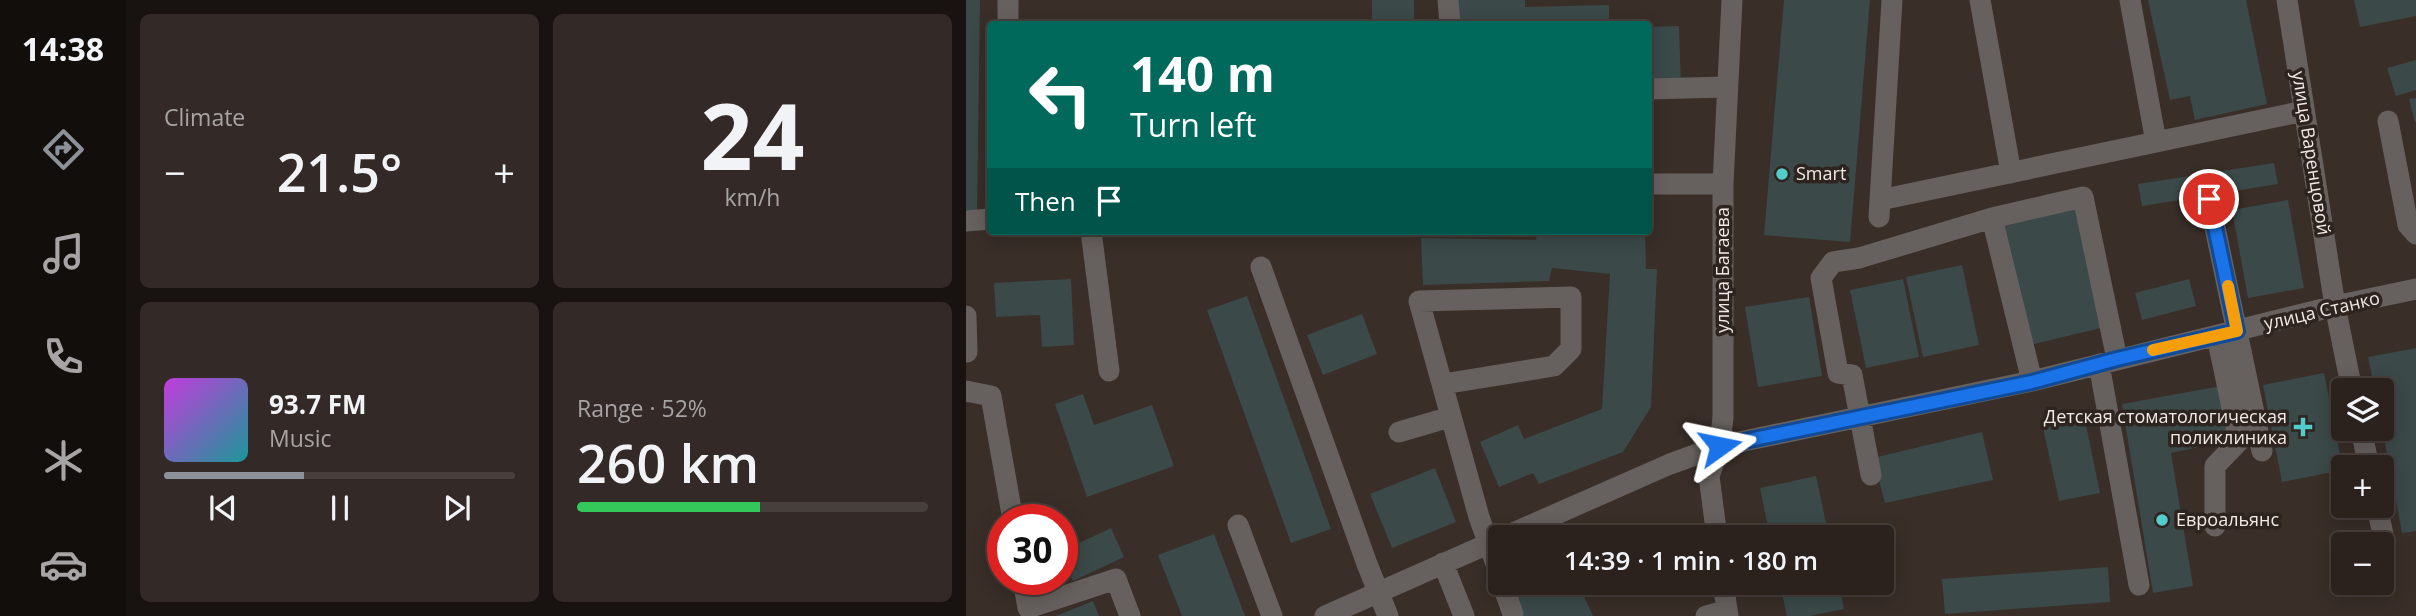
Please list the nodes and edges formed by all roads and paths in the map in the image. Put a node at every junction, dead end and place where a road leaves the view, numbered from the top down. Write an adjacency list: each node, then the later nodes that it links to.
1 (1008, 0): 8 (street)
2 (1448, 0): 9 (street)
3 (1732, 0): 10 (street, улица Багаева)
4 (1892, 0): 15 (street)
5 (1980, 0): 15 (street)
6 (2130, 0): 14 (street)
7 (2287, 0): 12 (street, улица Варенцовой)
8 (1008, 21)
9 (1450, 21)
10 (1726, 87): 11 (street); 17 (street, улица Багаева)
11 (1652, 89)
12 (2304, 111): 14 (street); 26 (street, улица Варенцовой)
13 (2389, 121): 22 (street)
14 (2156, 142): 15 (street)
15 (2011, 173)
16 (1652, 184): 17 (street)
17 (1723, 184): 39 (street, улица Багаева)
18 (2209, 199): 28 (street)
19 (1992, 218): 30 (street); 33 (street); 37 (street)
20 (987, 219): 21 (street)
21 (966, 220)
22 (2416, 234)
23 (1092, 235): 31 (street)
24 (1261, 267): 52 (street)
25 (2416, 289): 26 (street, улица Станко)
26 (2334, 306): 28 (street, улица Станко); 32 (street, улица Варенцовой)
27 (966, 316): 29 (street)
28 (2227, 333): 30 (street, улица Станко); 40 (street); 46 (street)
29 (967, 352)
30 (2108, 361): 33 (street, улица Станко); 50 (street)
31 (1109, 371)
32 (2350, 378)
33 (2032, 382): 37 (street, улица Станко)
34 (1443, 384): 34 (street); 36 (street)
35 (966, 391): 42 (street)
36 (1450, 417): 38 (street); 47 (street)
37 (1860, 417): 39 (street, улица Станко); 41 (street)
38 (1399, 432)
39 (1720, 446): 44 (street, улица Станко); 45 (street, улица Багаева)
40 (2262, 451)
41 (1871, 475)
42 (1010, 504)
43 (1238, 525): 60 (street)
44 (1531, 525)
45 (1715, 525)
46 (2215, 526)
47 (1488, 528)
48 (1488, 544): 49 (street, улица Станко)
49 (1443, 563): 52 (street, улица Станко); 63 (street)
50 (2139, 584)
51 (1078, 592): 59 (street)
52 (1378, 592): 61 (street, улица Станко); 62 (street)
53 (1026, 595): 54 (street)
54 (1067, 595)
55 (1506, 595): 58 (street)
56 (1725, 595): 57 (street)
57 (1728, 613): 64 (street)
58 (1513, 614)
59 (1130, 616)
60 (1272, 616)
61 (1325, 616)
62 (1388, 616)
63 (1464, 616)
64 (1706, 616)

